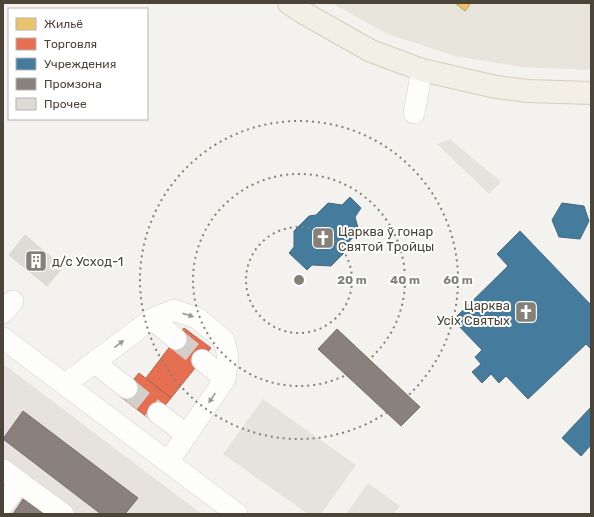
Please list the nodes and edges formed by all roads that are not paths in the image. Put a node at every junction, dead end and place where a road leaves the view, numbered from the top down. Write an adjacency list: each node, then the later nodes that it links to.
1 (289, 3): 2 (main road)
2 (422, 70): 3 (main road); 4 (street)
3 (591, 93)
4 (414, 113)
5 (152, 319): 7 (street); 9 (street, one-way to 5); 10 (street, one-way to 10)
6 (3, 338): 11 (street)
7 (176, 339)
8 (202, 360): 10 (street)
9 (94, 362): 11 (street); 12 (street)
10 (225, 379): 14 (street, one-way to 14)
11 (65, 384): 15 (street)
12 (127, 388)
13 (158, 413): 14 (street)
14 (187, 435): 15 (street)
15 (168, 462): 20 (street)
16 (3, 470): 17 (street)
17 (20, 482): 18 (street); 19 (street)
18 (3, 505)
19 (63, 514)
20 (237, 514)

